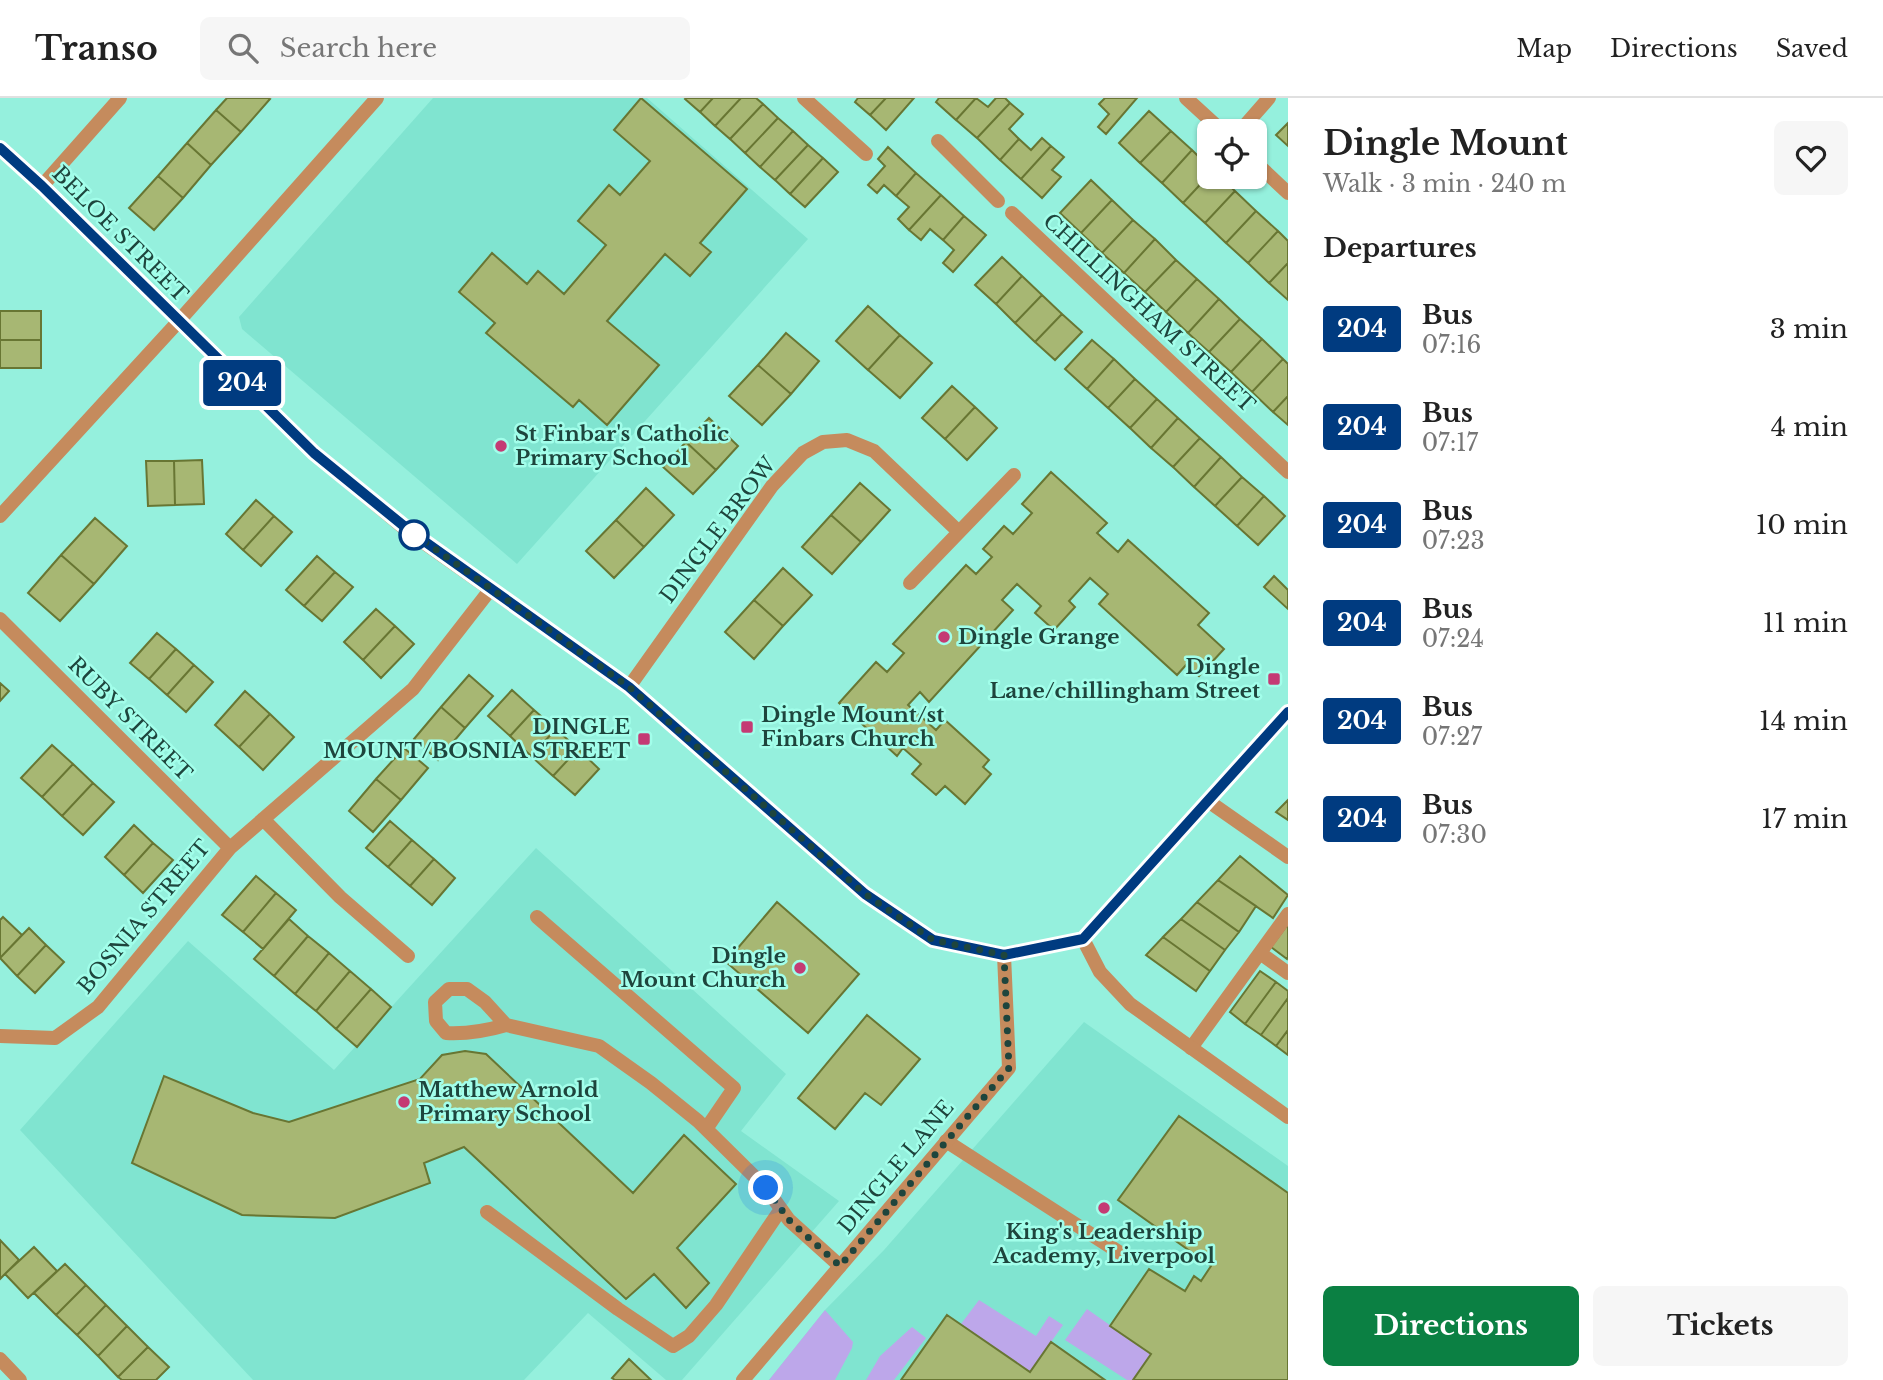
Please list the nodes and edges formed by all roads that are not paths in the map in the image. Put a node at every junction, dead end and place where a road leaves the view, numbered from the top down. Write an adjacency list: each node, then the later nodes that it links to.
1 (120, 98): 12 (street)
2 (377, 98): 16 (street)
3 (804, 98): 10 (street)
4 (1186, 98): 6 (street)
5 (1269, 98): 7 (street)
6 (1209, 119)
7 (1251, 119)
8 (938, 141): 14 (street)
9 (0, 149): 12 (street, BELOE STREET)
10 (866, 154)
11 (1267, 173): 13 (street)
12 (42, 186): 16 (street, BELOE STREET)
13 (1288, 193)
14 (998, 201)
15 (1012, 213): 17 (street, CHILLINGHAM STREET)
16 (178, 322): 19 (street); 22 (street, BELOE STREET)
17 (1288, 471)
18 (1014, 475): 20 (street)
19 (0, 516)
20 (959, 532): 21 (street); 24 (street, DINGLE BROW)
21 (910, 583)
22 (489, 590): 24 (street, BELOE STREET); 27 (street, BOSNIA STREET)
23 (0, 619): 28 (street, RUBY STREET)
24 (629, 687): 34 (street, BELOE STREET)
25 (1288, 712): 26 (street)
26 (1208, 801): 29 (street); 32 (street)
27 (263, 819): 28 (street, BOSNIA STREET); 35 (street)
28 (230, 848): 38 (street, BOSNIA STREET)
29 (1288, 858)
30 (1288, 914): 33 (street)
31 (537, 917): 41 (street)
32 (1083, 939): 34 (street); 39 (street)
33 (1260, 953): 36 (street); 39 (street)
34 (1004, 955): 42 (street, DINGLE LANE)
35 (408, 956)
36 (1288, 973)
37 (506, 1025): 37 (street); 41 (street)
38 (0, 1036)
39 (1191, 1048): 40 (street)
40 (1288, 1117)
41 (706, 1129): 43 (street)
42 (946, 1142): 45 (street); 46 (street, DINGLE LANE)
43 (781, 1209): 44 (street); 46 (street)
44 (487, 1212)
45 (1128, 1258)
46 (840, 1266): 49 (street, DINGLE LANE)
47 (0, 1359): 48 (street)
48 (20, 1380)
49 (743, 1380)

